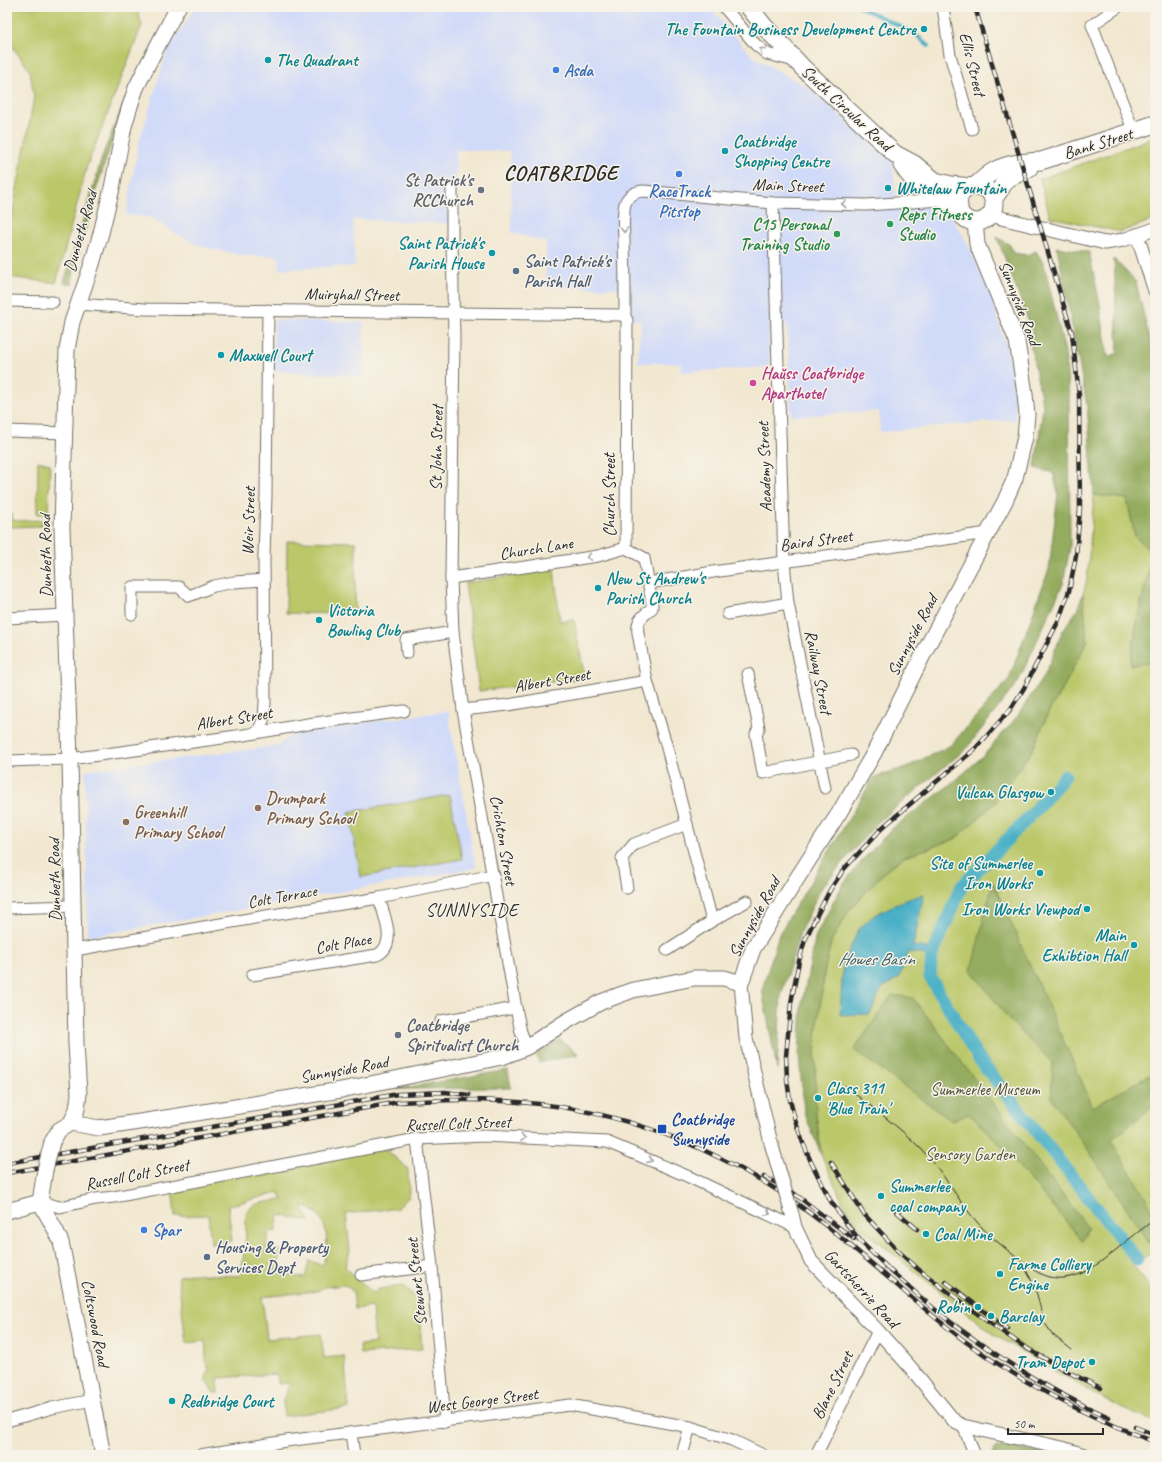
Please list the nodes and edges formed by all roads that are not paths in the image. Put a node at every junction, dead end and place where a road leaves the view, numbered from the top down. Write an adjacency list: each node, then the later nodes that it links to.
1 (178, 7): 25 (main road, Dunbeth Road)
2 (724, 7): 6 (street, South Circular Road, one-way to 2)
3 (749, 7): 6 (main road, South Circular Road)
4 (944, 7): 8 (street, Ellis Street)
5 (1118, 7): 9 (street)
6 (798, 62): 10 (main road, South Circular Road)
7 (1155, 124): 9 (main road, Bank Street)
8 (972, 129)
9 (1134, 132): 11 (main road, Bank Street)
10 (895, 154): 13 (main road, South Circular Road); 15 (main road, South Circular Road)
11 (1040, 161): 13 (main road, Bank Street); 18 (main road, Bank Street)
12 (452, 187): 27 (street, St John Street)
13 (973, 187): 17 (main road); 18 (main road)
14 (633, 194): 16 (street, Main Street); 28 (street, Church Street, one-way to 28)
15 (942, 200): 16 (street, Main Street, one-way to 16); 17 (main road, South Circular Road)
16 (773, 203): 33 (street, Academy Street)
17 (959, 206): 19 (main road)
18 (992, 207): 19 (main road); 21 (street)
19 (975, 222): 31 (main road, Sunnyside Road)
20 (1155, 229): 21 (street)
21 (1137, 235): 22 (street)
22 (1155, 291)
23 (7, 301): 24 (street)
24 (53, 302)
25 (78, 304): 26 (street, Muiryhall Street); 30 (main road, Dunbeth Road)
26 (268, 310): 27 (street, Muiryhall Street); 35 (street, Weir Street)
27 (454, 313): 28 (street, Muiryhall Street); 34 (street, St John Street)
28 (625, 317): 32 (street, Church Street)
29 (7, 431): 30 (street)
30 (65, 433): 40 (main road, Dunbeth Road)
31 (988, 533): 33 (street, Baird Street); 65 (main road, Sunnyside Road)
32 (626, 548): 34 (street, Church Lane, one-way to 34); 36 (street, Church Street)
33 (784, 562): 36 (street, Baird Street); 37 (street, Railway Street)
34 (450, 578): 42 (street, St John Street)
35 (264, 580): 38 (street); 48 (street, Weir Street)
36 (649, 583): 45 (street, Church Street)
37 (788, 603): 39 (street); 52 (street, Railway Street)
38 (132, 614)
39 (728, 614)
40 (65, 615): 41 (street); 50 (main road, Dunbeth Road)
41 (7, 618)
42 (453, 632): 43 (street); 46 (street, St John Street)
43 (407, 653)
44 (748, 674): 52 (street)
45 (647, 681): 46 (street, Albert Street); 54 (street, Church Street)
46 (463, 710): 55 (street, Crichton Street)
47 (404, 711): 48 (street, Albert Street)
48 (258, 732): 50 (street, Albert Street)
49 (851, 755): 52 (street)
50 (70, 759): 51 (street, Albert Street); 59 (main road, Dunbeth Road)
51 (7, 761)
52 (819, 761): 53 (street, Railway Street)
53 (825, 788)
54 (687, 824): 56 (street); 61 (street, Church Street)
55 (494, 875): 57 (street, Colt Terrace); 66 (street, Crichton Street)
56 (627, 888)
57 (379, 898): 62 (street, Colt Terrace); 64 (street, Colt Place)
58 (747, 901): 61 (street)
59 (73, 906): 60 (street); 62 (main road, Dunbeth Road)
60 (7, 908)
61 (712, 921): 63 (street)
62 (75, 950): 69 (main road, Dunbeth Road)
63 (667, 950)
64 (252, 975)
65 (741, 983): 68 (main road, Sunnyside Road); 73 (street, Gartsherrie Road, bridge)
66 (516, 1008): 67 (street); 68 (street, Crichton Street)
67 (441, 1021)
68 (527, 1047): 69 (main road, Sunnyside Road)
69 (71, 1123): 71 (main road, bridge)
70 (417, 1139): 71 (street, Russell Colt Street); 73 (street, Russell Colt Street, one-way to 73); 74 (street, Stewart Street)
71 (40, 1202): 72 (main road); 77 (main road, Coltswood Road)
72 (7, 1211)
73 (793, 1220): 76 (street, Gartsherrie Road)
74 (432, 1266): 75 (street); 79 (street, Stewart Street)
75 (361, 1276)
76 (878, 1331): 80 (street, Gartsherrie Road); 88 (street, Blane Street)
77 (92, 1400): 78 (street); 83 (main road, Coltswood Road)
78 (7, 1420)
79 (445, 1422): 81 (street, West George Street); 82 (street, West George Street)
80 (963, 1426): 89 (street); 90 (street, Gartsherrie Road)
81 (690, 1428): 86 (street); 87 (street, West George Street)
82 (351, 1433): 84 (street, West George Street); 85 (street)
83 (103, 1455)
84 (200, 1455)
85 (354, 1455)
86 (682, 1455)
87 (762, 1455)
88 (816, 1455)
89 (975, 1455)
90 (1084, 1455)

